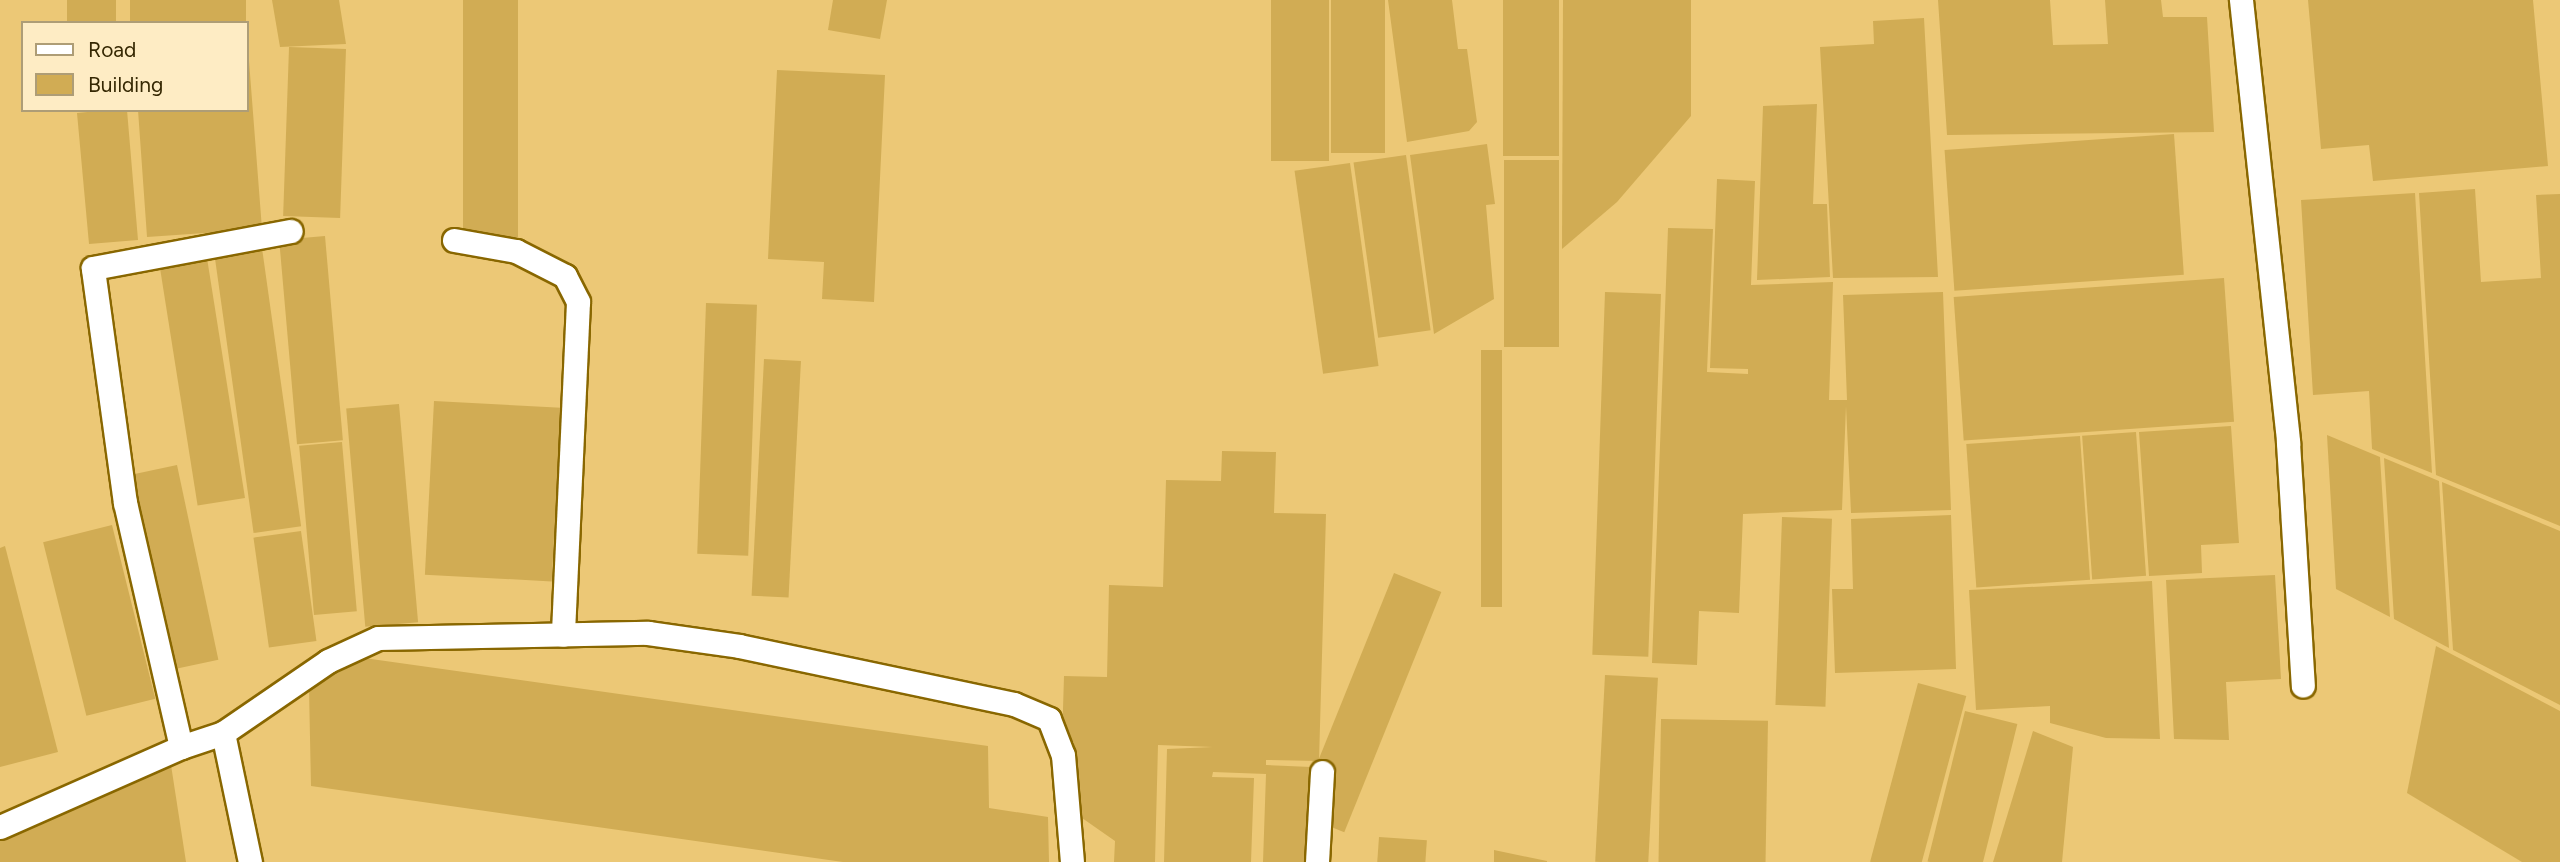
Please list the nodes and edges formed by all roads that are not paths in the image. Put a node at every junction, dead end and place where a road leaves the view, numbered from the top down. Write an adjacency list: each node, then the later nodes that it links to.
1 (2241, 0): 5 (street)
2 (291, 231): 7 (street)
3 (454, 240): 4 (street)
4 (563, 635): 6 (street); 11 (street)
5 (2303, 685)
6 (223, 733): 7 (street); 10 (street)
7 (181, 747): 9 (street)
8 (1322, 772): 12 (street)
9 (0, 827)
10 (250, 862)
11 (1072, 862)
12 (1317, 862)

